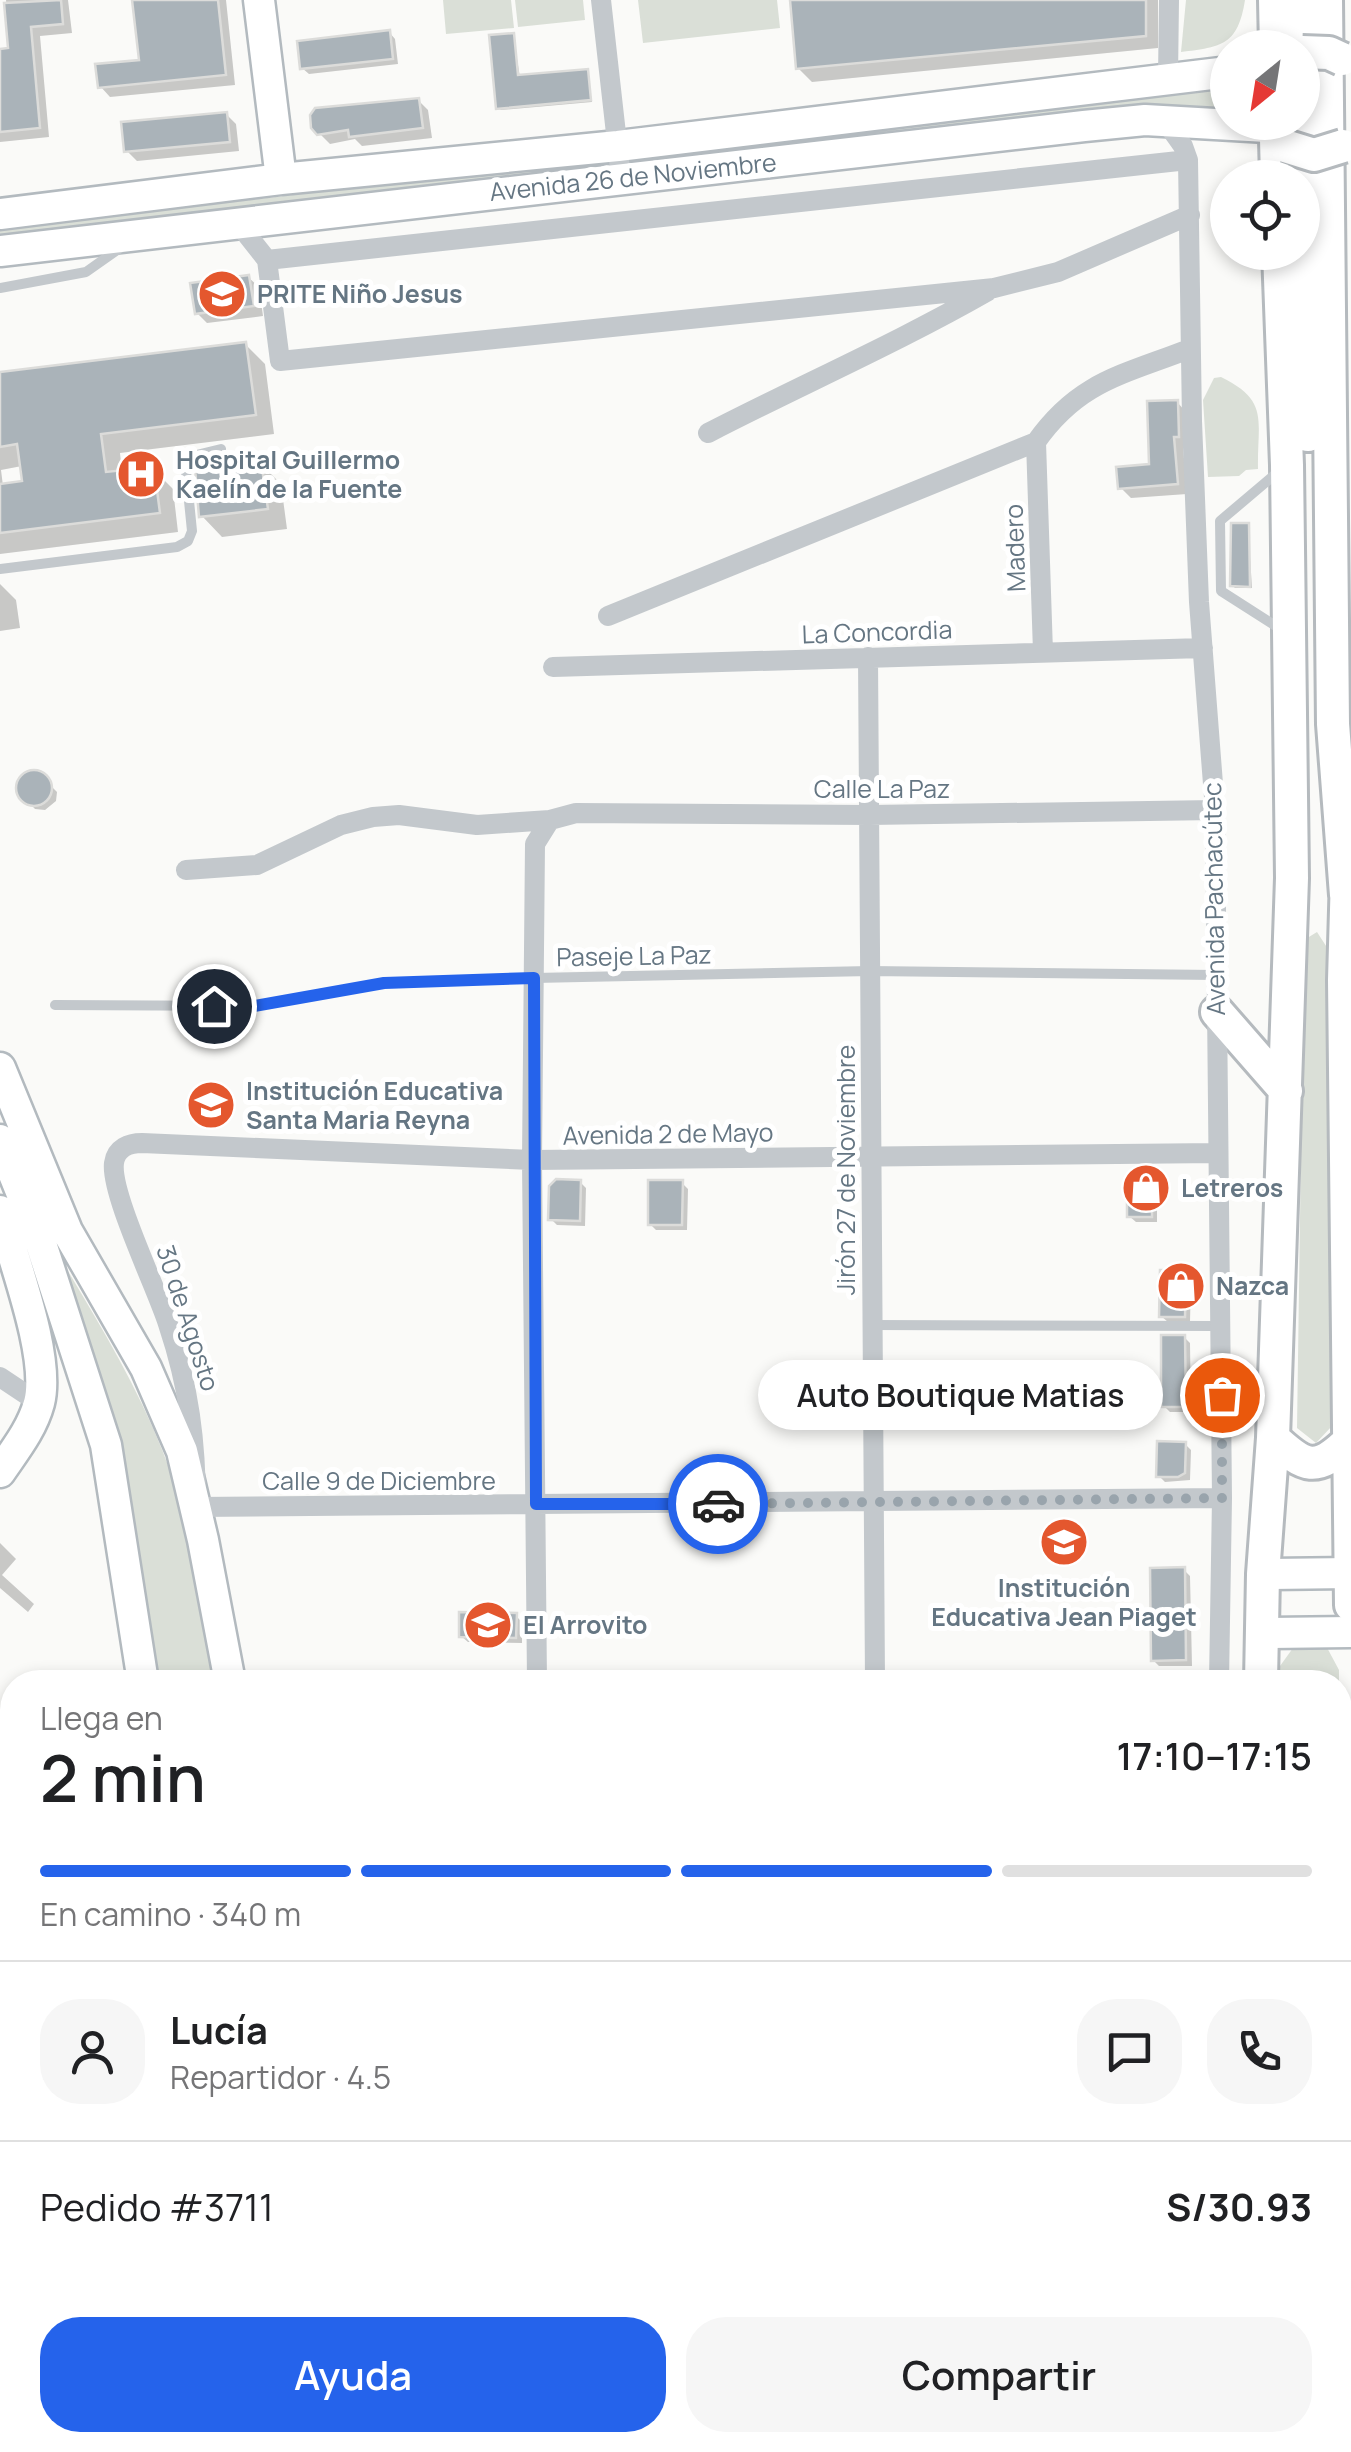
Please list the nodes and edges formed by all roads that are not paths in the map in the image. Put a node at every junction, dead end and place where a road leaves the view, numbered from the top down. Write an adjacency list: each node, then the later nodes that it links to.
1 (259, 0): 18 (main road)
2 (601, 0): 15 (street)
3 (1169, 0): 11 (street)
4 (1275, 0): 7 (main road)
5 (1302, 0): 47 (main road)
6 (1326, 0): 48 (main road)
7 (1276, 30)
8 (1320, 53): 9 (main road, bridge)
9 (1347, 63)
10 (1210, 74): 11 (main road, Avenida 26 de Noviembre)
11 (1168, 78): 15 (main road, Avenida 26 de Noviembre)
12 (1166, 122): 13 (main road, Avenida 26 de Noviembre); 16 (street, Avenida Pachacútec); 17 (main road, Avenida 26 de Noviembre)
13 (1274, 142): 14 (main road, bridge)
14 (1347, 143)
15 (618, 146): 17 (street); 18 (main road, Avenida 26 de Noviembre)
16 (1188, 160): 21 (street, Avenida Pachacútec); 25 (street)
17 (621, 178): 22 (main road, Avenida 26 de Noviembre)
18 (281, 180): 20 (main road, Avenida 26 de Noviembre)
19 (1351, 208): 34 (main road)
20 (0, 214)
21 (1190, 215): 28 (street); 29 (street, Avenida Pachacútec)
22 (236, 222): 23 (main road, Avenida 26 de Noviembre); 25 (street)
23 (140, 234): 24 (main road, Avenida 26 de Noviembre); 27 (lane)
24 (0, 251)
25 (267, 260): 28 (street)
26 (1280, 270): 33 (main road)
27 (0, 288)
28 (994, 288): 30 (street)
29 (1190, 350): 31 (street); 38 (street, Avenida Pachacútec)
30 (708, 434)
31 (1036, 442): 36 (street); 39 (street, Madero)
32 (222, 449): 35 (lane)
33 (1286, 465): 37 (main road); 37 (lane)
34 (1351, 529)
35 (0, 569)
36 (608, 616)
37 (1286, 634): 47 (main road)
38 (1203, 648): 39 (street, La Concordia); 43 (street, Avenida Pachacútec)
39 (1044, 652): 40 (street, La Concordia)
40 (868, 657): 41 (street, La Concordia); 44 (street, Jirón 27 de Noviembre)
41 (553, 668)
42 (1351, 765): 48 (main road)
43 (1215, 810): 44 (street, Calle La Paz); 50 (street, Avenida Pachacútec)
44 (869, 815): 45 (street, Calle La Paz); 49 (street, Jirón 27 de Noviembre)
45 (550, 820): 46 (street, Calle La Paz); 51 (street)
46 (186, 870)
47 (1292, 878): 55 (main road)
48 (1346, 895): 67 (main road)
49 (870, 971): 50 (lane, Paseje La Paz); 51 (lane, Paseje La Paz); 59 (street, Jirón 27 de Noviembre)
50 (1216, 976): 53 (street, Avenida Pachacútec)
51 (534, 978): 52 (lane, Paseje La Paz); 60 (street)
52 (55, 1005)
53 (1217, 1012): 55 (main road); 58 (street, Avenida Pachacútec)
54 (0, 1068): 72 (main road)
55 (1286, 1092): 66 (main road)
56 (0, 1140): 78 (main road)
57 (120, 1150): 60 (street, Avenida 2 de Mayo); 72 (street, 30 de Agosto)
58 (1218, 1153): 59 (street, Avenida 2 de Mayo); 63 (street, Avenida Pachacútec)
59 (872, 1158): 60 (street, Avenida 2 de Mayo); 62 (street, Jirón 27 de Noviembre)
60 (532, 1160): 71 (street)
61 (0, 1211): 65 (main road)
62 (872, 1325): 63 (lane); 70 (street, Jirón 27 de Noviembre)
63 (1221, 1326): 69 (street, Avenida Pachacútec)
64 (0, 1377): 65 (street)
65 (39, 1403): 68 (main road)
66 (1273, 1438): 67 (main road); 74 (main road)
67 (1349, 1441): 73 (main road)
68 (0, 1472)
69 (1222, 1498): 70 (street, Calle 9 de Diciembre); 82 (street, Avenida Pachacútec)
70 (873, 1503): 71 (street, Calle 9 de Diciembre); 81 (street, Jirón 27 de Noviembre)
71 (536, 1504): 72 (street, Calle 9 de Diciembre); 80 (street)
72 (196, 1507): 79 (main road)
73 (1350, 1573): 74 (main road); 75 (main road)
74 (1263, 1574): 77 (main road)
75 (1351, 1605)
76 (1351, 1632): 77 (main road)
77 (1262, 1634): 83 (main road)
78 (141, 1670)
79 (228, 1670)
80 (537, 1670)
81 (875, 1670)
82 (1220, 1670)
83 (1261, 1670)

